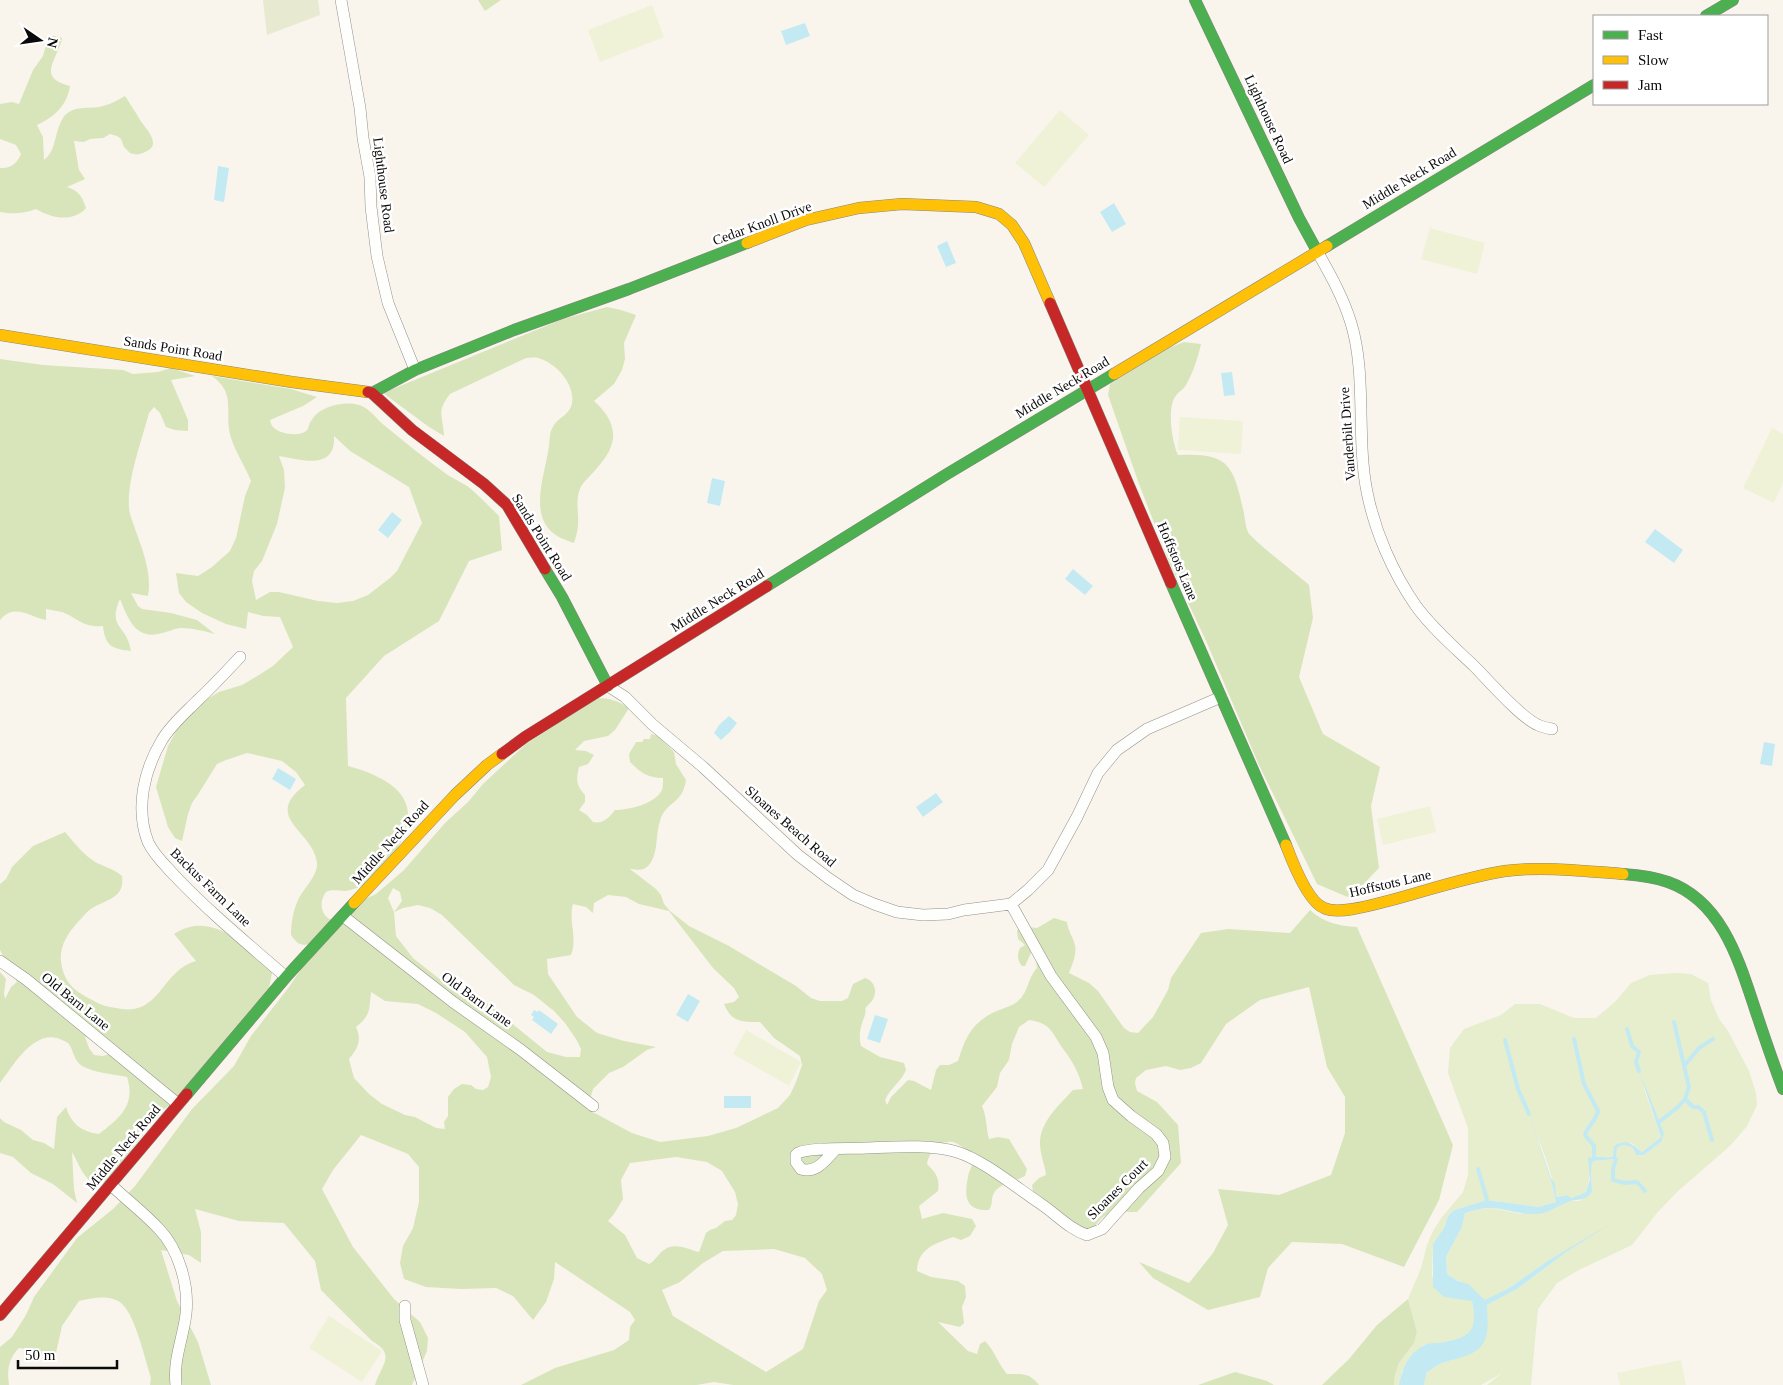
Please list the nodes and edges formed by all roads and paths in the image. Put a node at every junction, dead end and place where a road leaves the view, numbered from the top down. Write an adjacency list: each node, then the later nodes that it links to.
1 (341, 0): 8 (street, Lighthouse Road)
2 (1195, 0): 6 (street, Lighthouse Road)
3 (1733, 0): 4 (street)
4 (1708, 15)
5 (1593, 85): 6 (street, Middle Neck Road)
6 (1317, 251): 9 (street, Middle Neck Road); 14 (street, Vanderbilt Drive)
7 (0, 335): 10 (street, Sands Point Road)
8 (415, 370): 9 (street, Cedar Knoll Drive); 10 (street)
9 (1088, 389): 12 (street, Middle Neck Road); 13 (street, Hoffstots Lane)
10 (372, 393): 12 (street, Sands Point Road)
11 (240, 657): 18 (street, Backus Farm Lane)
12 (608, 686): 15 (street, Sloanes Beach Road); 16 (street, Middle Neck Road)
13 (1220, 697): 15 (street); 19 (street, Hoffstots Lane)
14 (1552, 729)
15 (1011, 904): 22 (street, Sloanes Court)
16 (343, 916): 18 (street, Middle Neck Road); 21 (street, Old Barn Lane)
17 (0, 961): 20 (street, Old Barn Lane)
18 (286, 977): 20 (street, Middle Neck Road)
19 (1783, 1089)
20 (178, 1104): 23 (street, Middle Neck Road)
21 (593, 1106)
22 (836, 1149)
23 (111, 1185): 25 (street, Middle Neck Road); 26 (street)
24 (405, 1306): 27 (street)
25 (0, 1315)
26 (176, 1385)
27 (424, 1385)

